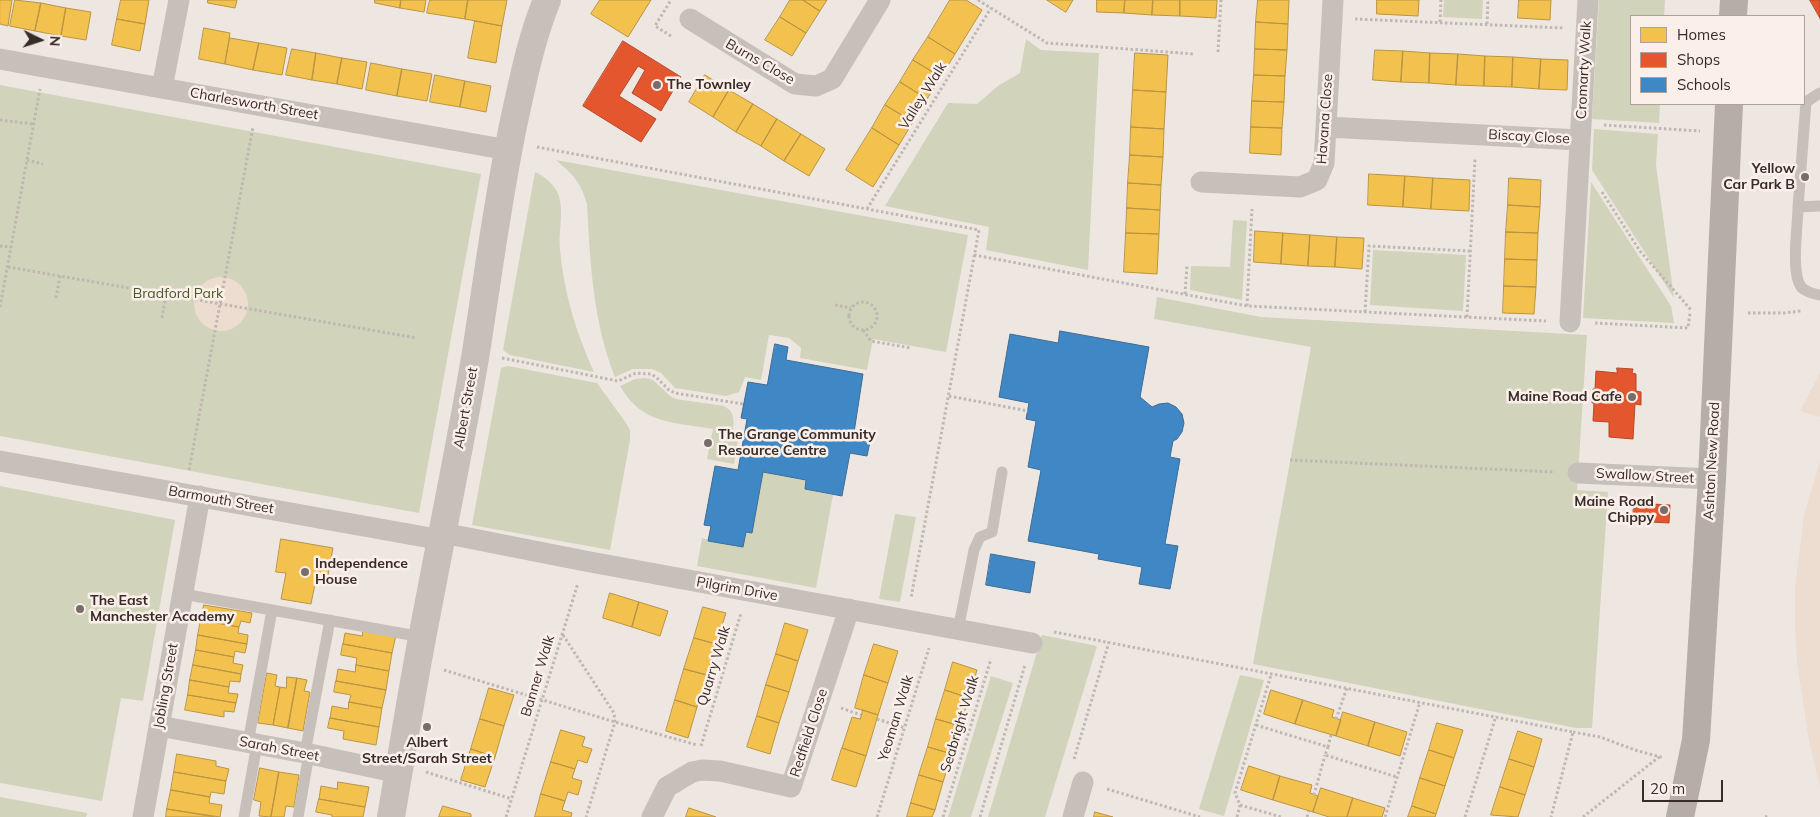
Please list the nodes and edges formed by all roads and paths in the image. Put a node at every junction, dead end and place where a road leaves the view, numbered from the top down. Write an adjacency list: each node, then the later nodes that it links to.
1 (179, 0): 23 (street)
2 (547, 0): 33 (street, Albert Street)
3 (671, 0): 17 (path)
4 (880, 0): 14 (street, Burns Close)
5 (978, 0): 11 (path)
6 (1221, 0): 19 (path)
7 (1441, 0): 15 (path)
8 (1488, 0): 16 (path)
9 (1588, 0): 18 (street, Cromarty Walk)
10 (1734, 0): 13 (main road)
11 (991, 8): 20 (path); 40 (path, Valley Walk)
12 (1332, 9): 15 (path); 29 (street, Havana Close)
13 (1733, 15)
14 (690, 20)
15 (1440, 22): 16 (path)
16 (1487, 24): 18 (path)
17 (655, 26)
18 (1586, 28): 32 (street, Cromarty Walk)
19 (1218, 52)
20 (1194, 54)
21 (0, 59): 22 (street, Charlesworth Street)
22 (45, 67): 23 (street, Charlesworth Street); 28 (path)
23 (162, 88): 25 (street, Charlesworth Street)
24 (1820, 93): 39 (lane)
25 (257, 104): 33 (street, Charlesworth Street); 53 (path)
26 (1729, 105): 30 (main road, Ashton New Road)
27 (0, 120): 28 (path)
28 (33, 124): 34 (path)
29 (1326, 127): 31 (street, Biscay Close); 37 (street, Havana Close)
30 (1728, 133): 32 (path); 75 (main road, Ashton New Road)
31 (1477, 135): 32 (street, Biscay Close); 43 (path)
32 (1580, 139): 63 (street, Biscay Close); 63 (path)
33 (509, 146): 40 (path); 77 (street, Albert Street)
34 (27, 160): 35 (path); 42 (path)
35 (43, 164)
36 (1202, 182): 37 (street, Havana Close)
37 (1254, 185): 55 (path)
38 (1820, 206): 39 (lane)
39 (1798, 207): 51 (lane)
40 (867, 209): 44 (path)
41 (0, 246): 42 (path)
42 (11, 246): 46 (path)
43 (1470, 251): 59 (path); 61 (path)
44 (974, 255): 49 (path); 68 (path)
45 (1187, 265): 49 (path)
46 (8, 267): 47 (path); 48 (path)
47 (60, 276): 50 (path); 52 (path)
48 (2, 289): 56 (path)
49 (1185, 294): 55 (path)
50 (166, 295): 53 (path); 62 (path)
51 (1820, 295)
52 (56, 298)
53 (220, 304): 65 (path); 76 (path)
54 (835, 305): 57 (path)
55 (1247, 306): 59 (path)
56 (0, 307)
57 (851, 308): 64 (path); 64 (path)
58 (1806, 310): 60 (path)
59 (1365, 312): 61 (path)
60 (1752, 313)
61 (1467, 317): 63 (path)
62 (162, 318)
63 (1570, 322)
64 (863, 330): 66 (path)
65 (417, 338)
66 (911, 348)
67 (499, 357): 69 (path)
68 (949, 396): 70 (path); 84 (path)
69 (744, 404)
70 (1028, 411)
71 (1290, 460): 74 (path)
72 (0, 461): 76 (street, Barmouth Street)
73 (1002, 472): 86 (lane)
74 (1578, 473): 75 (street, Swallow Street)
75 (1712, 479): 137 (main road, Ashton New Road)
76 (193, 495): 77 (street, Barmouth Street); 80 (street, Jobling Street)
77 (442, 536): 78 (street, Pilgrim Drive); 91 (street, Albert Street)
78 (585, 561): 79 (street, Pilgrim Drive); 87 (path, Banner Walk)
79 (748, 591): 81 (street, Pilgrim Drive); 106 (path, Quarry Walk)
80 (182, 594): 82 (lane); 101 (street, Jobling Street)
81 (849, 609): 84 (street, Pilgrim Drive); 111 (street, Redfield Close)
82 (272, 610): 83 (lane); 105 (lane)
83 (330, 620): 91 (lane); 108 (lane)
84 (907, 620): 85 (street, Pilgrim Drive)
85 (936, 626): 86 (street, Pilgrim Drive); 102 (path, Yeoman Walk)
86 (958, 630): 88 (street, Pilgrim Drive)
87 (562, 634): 94 (path, Banner Walk); 99 (path)
88 (998, 637): 90 (street, Pilgrim Drive); 126 (path, Seabright Walk)
89 (1109, 642): 90 (path); 92 (path); 113 (path)
90 (1032, 643): 127 (path)
91 (420, 650): 94 (path); 110 (street, Albert Street)
92 (1271, 675): 93 (path); 100 (path)
93 (1347, 688): 95 (path); 98 (path)
94 (542, 700): 99 (path); 115 (path, Banner Walk)
95 (1420, 702): 96 (path); 112 (path)
96 (1496, 716): 103 (path); 134 (path)
97 (877, 719): 102 (path)
98 (1336, 719)
99 (615, 722): 106 (path); 123 (path)
100 (1256, 725): 107 (path); 116 (path)
101 (159, 726): 105 (street, Sarah Street); 118 (street, Jobling Street)
102 (905, 728): 125 (path, Yeoman Walk)
103 (1574, 732): 135 (path); 136 (path)
104 (1331, 735): 107 (path)
105 (253, 744): 108 (street, Sarah Street); 119 (lane)
106 (701, 747): 111 (path, Quarry Walk)
107 (1328, 747): 109 (path)
108 (307, 753): 110 (street, Sarah Street); 120 (lane)
109 (1325, 755): 112 (path); 114 (path)
110 (400, 769): 115 (path); 121 (street, Albert Street)
111 (702, 770): 124 (street, Redfield Close)
112 (1397, 777): 133 (path)
113 (1083, 782): 128 (street); 129 (path)
114 (1314, 795)
115 (512, 799): 122 (path, Banner Walk)
116 (1240, 805): 130 (path); 131 (path)
117 (1309, 811): 132 (path)
118 (142, 817)
119 (244, 817)
120 (298, 817)
121 (391, 817)
122 (506, 817)
123 (586, 817)
124 (652, 817)
125 (878, 817)
126 (943, 817)
127 (980, 817)
128 (1073, 817)
129 (1200, 817)
130 (1237, 817)
131 (1282, 817)
132 (1307, 817)
133 (1385, 817)
134 (1465, 817)
135 (1551, 817)
136 (1583, 817)
137 (1680, 817)

